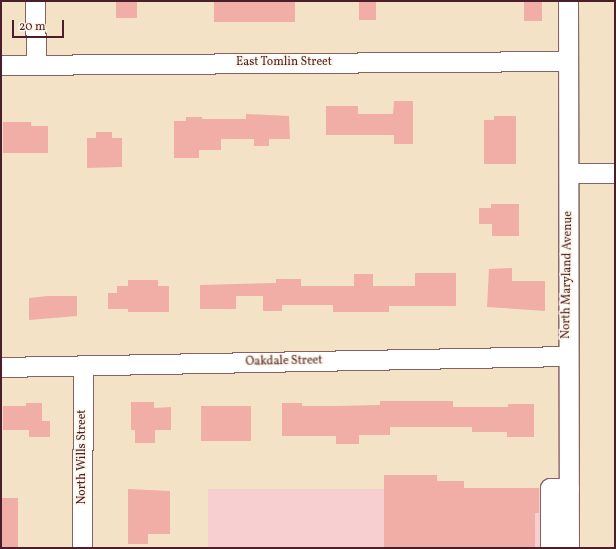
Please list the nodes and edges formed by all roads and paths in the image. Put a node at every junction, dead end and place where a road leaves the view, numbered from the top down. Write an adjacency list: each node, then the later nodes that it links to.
1 (35, 1): 5 (street)
2 (568, 1): 3 (street, North Maryland Avenue)
3 (568, 61): 5 (street, East Tomlin Street); 6 (street, North Maryland Avenue)
4 (1, 65): 5 (street, East Tomlin Street)
5 (36, 65)
6 (569, 173): 7 (street); 8 (street, North Maryland Avenue)
7 (615, 173)
8 (567, 356): 9 (street, Oakdale Street); 11 (street, North Maryland Avenue)
9 (84, 366): 10 (street, Oakdale Street); 12 (street, North Wills Street)
10 (1, 367)
11 (569, 488): 13 (street); 14 (street, North Maryland Avenue)
12 (82, 548)
13 (550, 548)
14 (569, 548)

